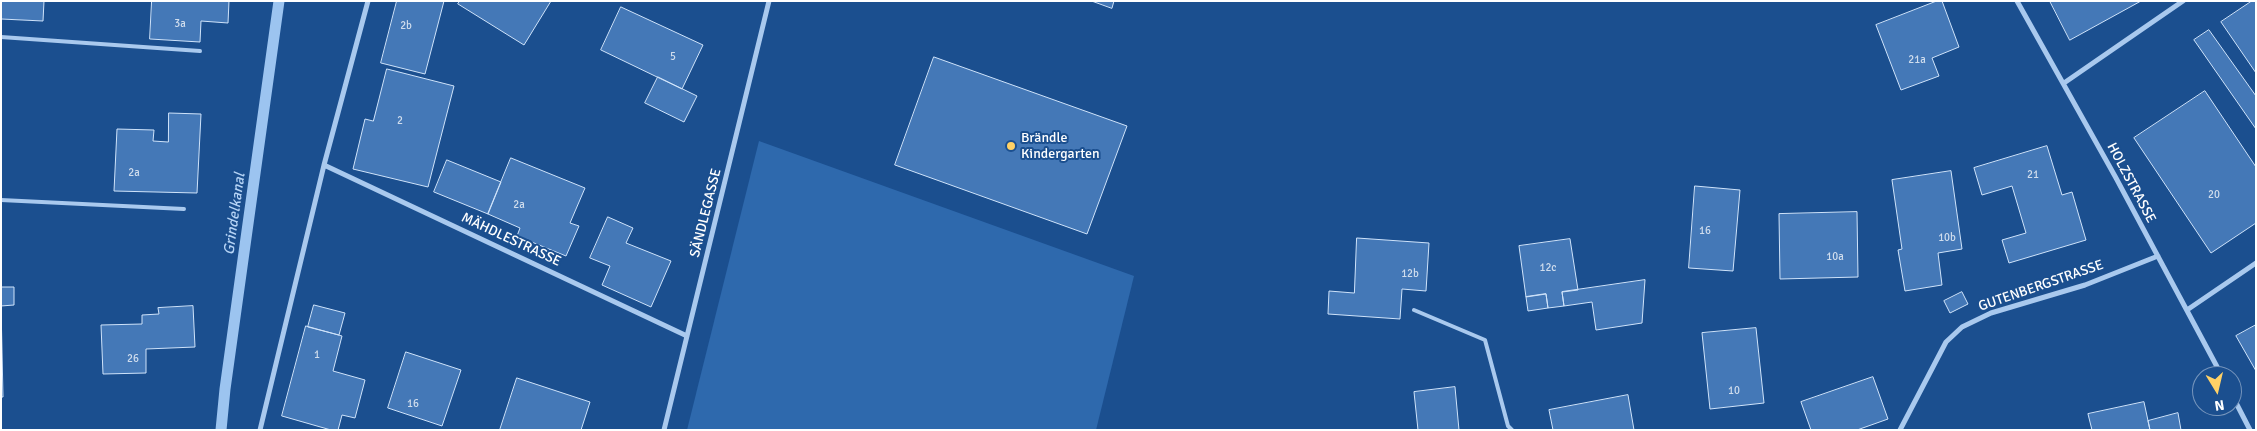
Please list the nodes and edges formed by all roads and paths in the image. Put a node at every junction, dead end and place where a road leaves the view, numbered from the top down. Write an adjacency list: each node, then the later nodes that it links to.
1 (368, 1): 8 (street)
2 (769, 1): 15 (street, SÄNDLEGASSE)
3 (2017, 1): 7 (street, HOLZSTRASSE)
4 (2183, 1): 7 (street)
5 (1, 37): 6 (lane)
6 (200, 51)
7 (2064, 84): 11 (street, HOLZSTRASSE)
8 (324, 164): 15 (street, MÄHDLESTRASSE); 18 (street)
9 (1, 200): 10 (lane)
10 (184, 209)
11 (2158, 256): 14 (street, HOLZSTRASSE); 21 (street, GUTENBERGSTRASSE)
12 (2256, 262): 14 (street)
13 (1414, 310): 20 (lane)
14 (2187, 310): 16 (street, HOLZSTRASSE)
15 (687, 336): 19 (street, SÄNDLEGASSE)
16 (2217, 366)
17 (2242, 414): 22 (street)
18 (260, 430)
19 (664, 430)
20 (1512, 430)
21 (1900, 430)
22 (2250, 430)

